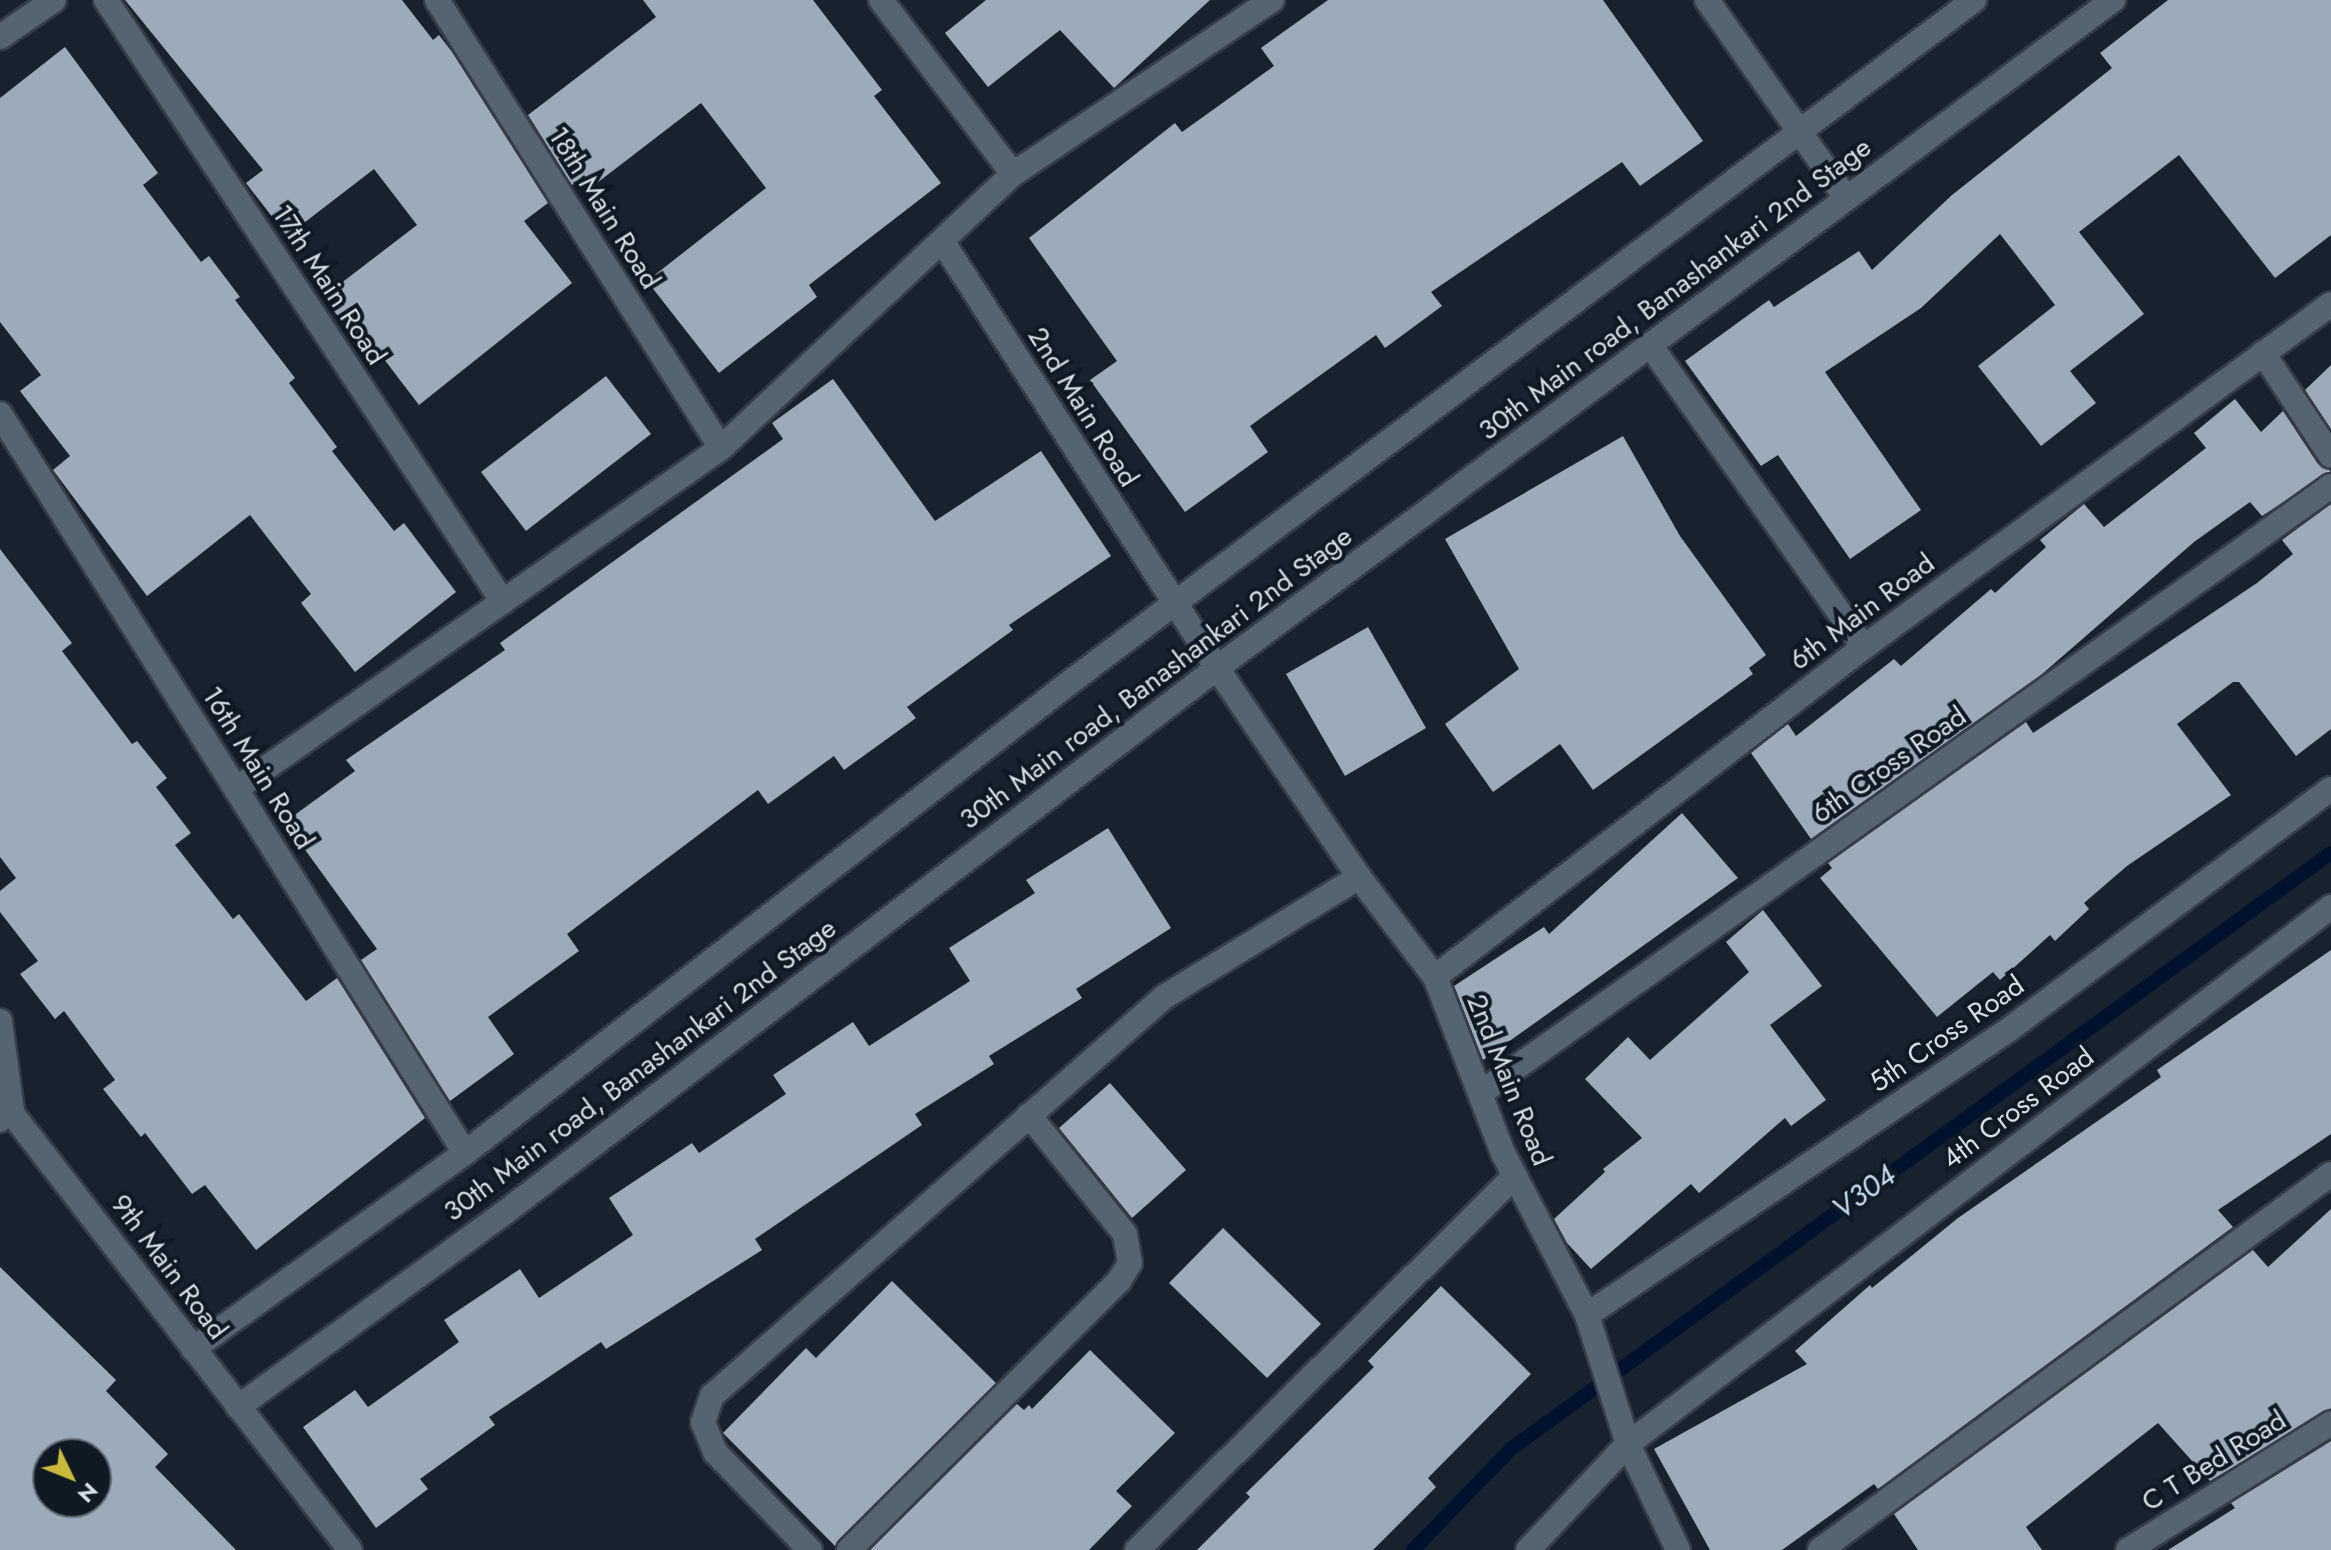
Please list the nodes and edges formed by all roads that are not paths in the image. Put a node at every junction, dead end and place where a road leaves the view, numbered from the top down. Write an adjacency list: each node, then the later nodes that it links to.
1 (54, 0): 9 (street)
2 (106, 0): 21 (street, 17th Main Road)
3 (437, 0): 18 (street, 18th Main Road)
4 (881, 0): 11 (street)
5 (1707, 0): 10 (street)
6 (1974, 0): 10 (street, 30th Main road, Banashankari 2nd Stage)
7 (2113, 0): 12 (street, 30th Main road, Banashankari 2nd Stage)
8 (1261, 3): 11 (street)
9 (0, 37)
10 (1798, 129): 12 (street); 22 (street, 30th Main road, Banashankari 2nd Stage)
11 (1013, 174): 13 (street)
12 (1846, 198): 15 (street, 30th Main road, Banashankari 2nd Stage)
13 (942, 241): 18 (street); 22 (street, 2nd Main Road)
14 (2331, 304): 16 (street, 6th Main Road)
15 (1650, 345): 23 (street); 24 (street, 30th Main road, Banashankari 2nd Stage)
16 (2263, 353): 19 (street); 23 (street, 6th Main Road)
17 (0, 414): 25 (street, 16th Main Road)
18 (721, 448): 21 (street)
19 (2331, 456)
20 (2331, 486): 31 (street, 6th Cross Road)
21 (503, 602): 25 (street)
22 (1174, 605): 24 (street, 2nd Main Road); 34 (street, 30th Main road, Banashankari 2nd Stage)
23 (1864, 647): 29 (street, 6th Main Road)
24 (1217, 668): 27 (street, 2nd Main Road); 39 (street, 30th Main road, Banashankari 2nd Stage)
25 (236, 789): 34 (street, 16th Main Road)
26 (2331, 789): 37 (street, 5th Cross Road)
27 (1359, 877): 29 (street, 2nd Main Road); 33 (street)
28 (2331, 907): 41 (street, 4th Cross Road)
29 (1435, 977): 31 (street, 2nd Main Road)
30 (0, 1021): 32 (street)
31 (1482, 1092): 36 (street, 2nd Main Road)
32 (4, 1110): 38 (street, 9th Main Road)
33 (1029, 1115): 43 (street); 44 (street)
34 (465, 1153): 38 (street, 30th Main road, Banashankari 2nd Stage)
35 (2331, 1174): 48 (street)
36 (1514, 1177): 37 (street, 2nd Main Road); 45 (street)
37 (1587, 1315): 41 (street, 2nd Main Road)
38 (193, 1349): 39 (street, 9th Main Road)
39 (238, 1407): 42 (street, 9th Main Road)
40 (2331, 1423): 49 (street, C T Bed Road)
41 (1628, 1444): 46 (street, 4th Cross Road); 47 (street, 2nd Main Road)
42 (350, 1550)
43 (810, 1550)
44 (849, 1550)
45 (1137, 1550)
46 (1528, 1550)
47 (1678, 1550)
48 (1820, 1550)
49 (2128, 1550)

